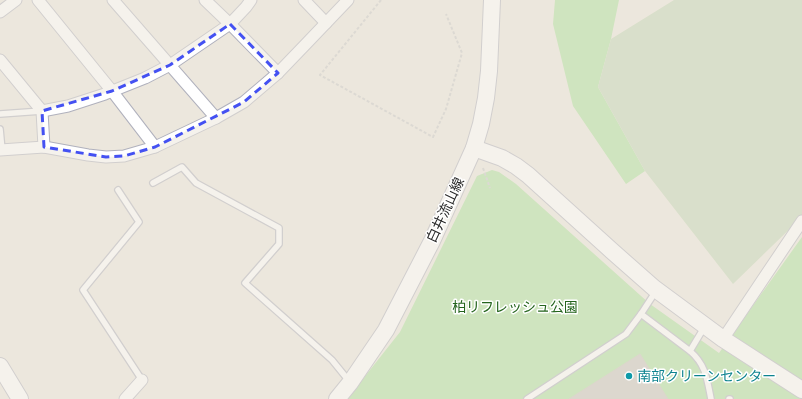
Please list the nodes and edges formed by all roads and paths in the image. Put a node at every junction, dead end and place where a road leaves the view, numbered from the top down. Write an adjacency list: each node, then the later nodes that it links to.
1 (16, 0): 10 (street)
2 (38, 0): 17 (street)
3 (113, 0): 15 (street)
4 (206, 0): 13 (street)
5 (251, 0): 13 (street)
6 (304, 0): 12 (street)
7 (348, 0): 12 (street)
8 (381, 0): 11 (path)
9 (492, 0): 24 (street, 白井流山線)
10 (0, 12)
11 (446, 14)
12 (326, 23): 16 (street)
13 (230, 24): 15 (street); 16 (street)
14 (0, 60): 18 (street)
15 (170, 65): 17 (street); 20 (street)
16 (278, 73): 20 (street)
17 (112, 91): 18 (street); 23 (street)
18 (42, 111): 19 (lane); 22 (street)
19 (0, 114)
20 (216, 118): 23 (street)
21 (0, 129): 25 (lane)
22 (44, 147): 23 (street); 25 (street)
23 (155, 147)
24 (474, 148): 31 (street); 38 (street, 白井流山線)
25 (1, 150)
26 (483, 168): 28 (path)
27 (153, 183): 38 (lane)
28 (490, 188)
29 (118, 190): 37 (lane)
30 (802, 221): 34 (street)
31 (657, 290): 32 (lane); 33 (street)
32 (641, 314): 35 (lane); 43 (lane)
33 (705, 326): 34 (street); 35 (lane)
34 (723, 339): 39 (street)
35 (690, 351): 44 (lane)
36 (0, 366): 40 (street)
37 (142, 380): 41 (street)
38 (350, 383): 42 (street, 白井流山線)
39 (802, 390)
40 (20, 399)
41 (125, 399)
42 (337, 399)
43 (527, 399)
44 (711, 399)

